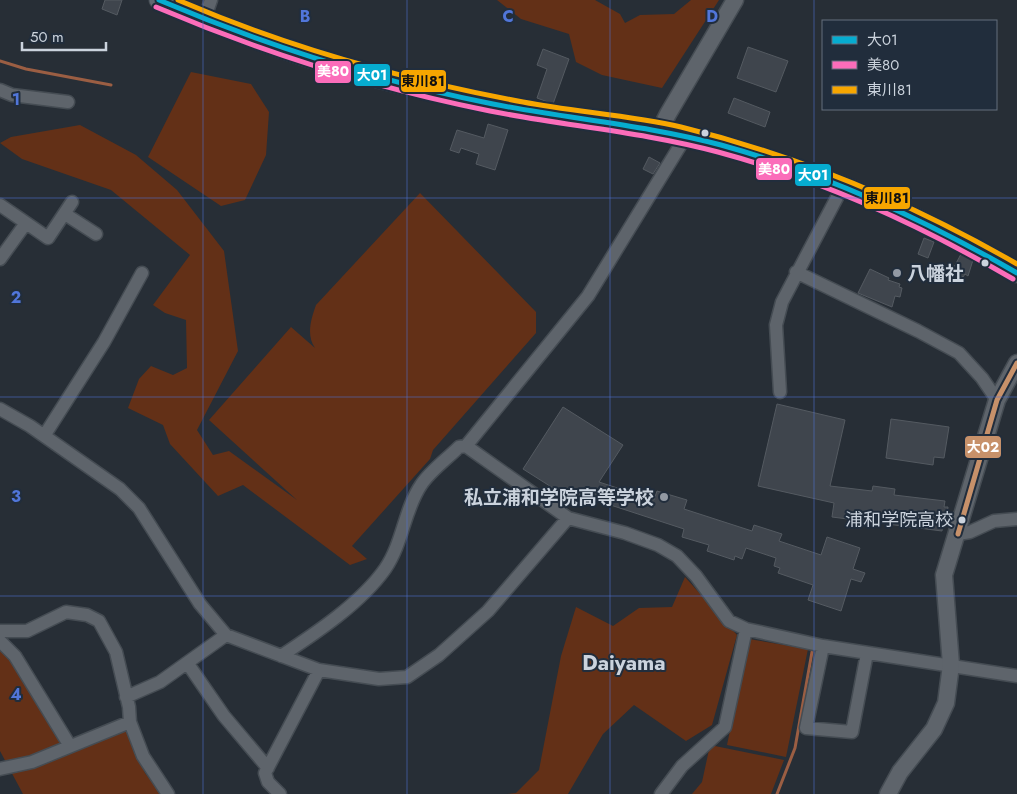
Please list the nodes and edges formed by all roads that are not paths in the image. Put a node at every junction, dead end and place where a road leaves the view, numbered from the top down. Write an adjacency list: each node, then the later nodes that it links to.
1 (159, 0): 4 (main road)
2 (211, 0): 4 (street)
3 (736, 0): 7 (street)
4 (204, 20): 7 (main road)
5 (0, 90): 6 (street)
6 (68, 102)
7 (660, 130): 8 (main road)
8 (686, 136): 9 (main road); 24 (street)
9 (843, 186): 16 (street); 18 (main road)
10 (72, 202): 12 (street)
11 (0, 205): 13 (street)
12 (65, 214): 13 (street); 14 (street)
13 (26, 223): 15 (street)
14 (96, 234)
15 (0, 259)
16 (796, 272): 20 (street); 21 (street)
17 (142, 273): 23 (street)
18 (1017, 273)
19 (1017, 364): 21 (street)
20 (780, 392)
21 (997, 400): 27 (street)
22 (0, 409): 23 (street)
23 (44, 436): 30 (street)
24 (466, 446): 25 (street); 34 (street)
25 (568, 518): 28 (street); 37 (street)
26 (1017, 519): 27 (street)
27 (958, 534): 36 (street)
28 (746, 629): 32 (street); 46 (street)
29 (0, 631): 39 (street)
30 (226, 635): 34 (street); 35 (street)
31 (0, 641): 41 (street)
32 (816, 645): 33 (street); 33 (street)
33 (867, 653): 36 (street)
34 (280, 656): 37 (street)
35 (188, 664): 39 (street); 42 (street)
36 (952, 665): 38 (street); 47 (street)
37 (319, 670): 42 (street)
38 (1016, 672)
39 (126, 697): 40 (street)
40 (130, 722): 41 (street); 44 (street)
41 (70, 746): 43 (street)
42 (268, 768): 45 (street)
43 (0, 769)
44 (168, 794)
45 (280, 794)
46 (661, 794)
47 (888, 794)

